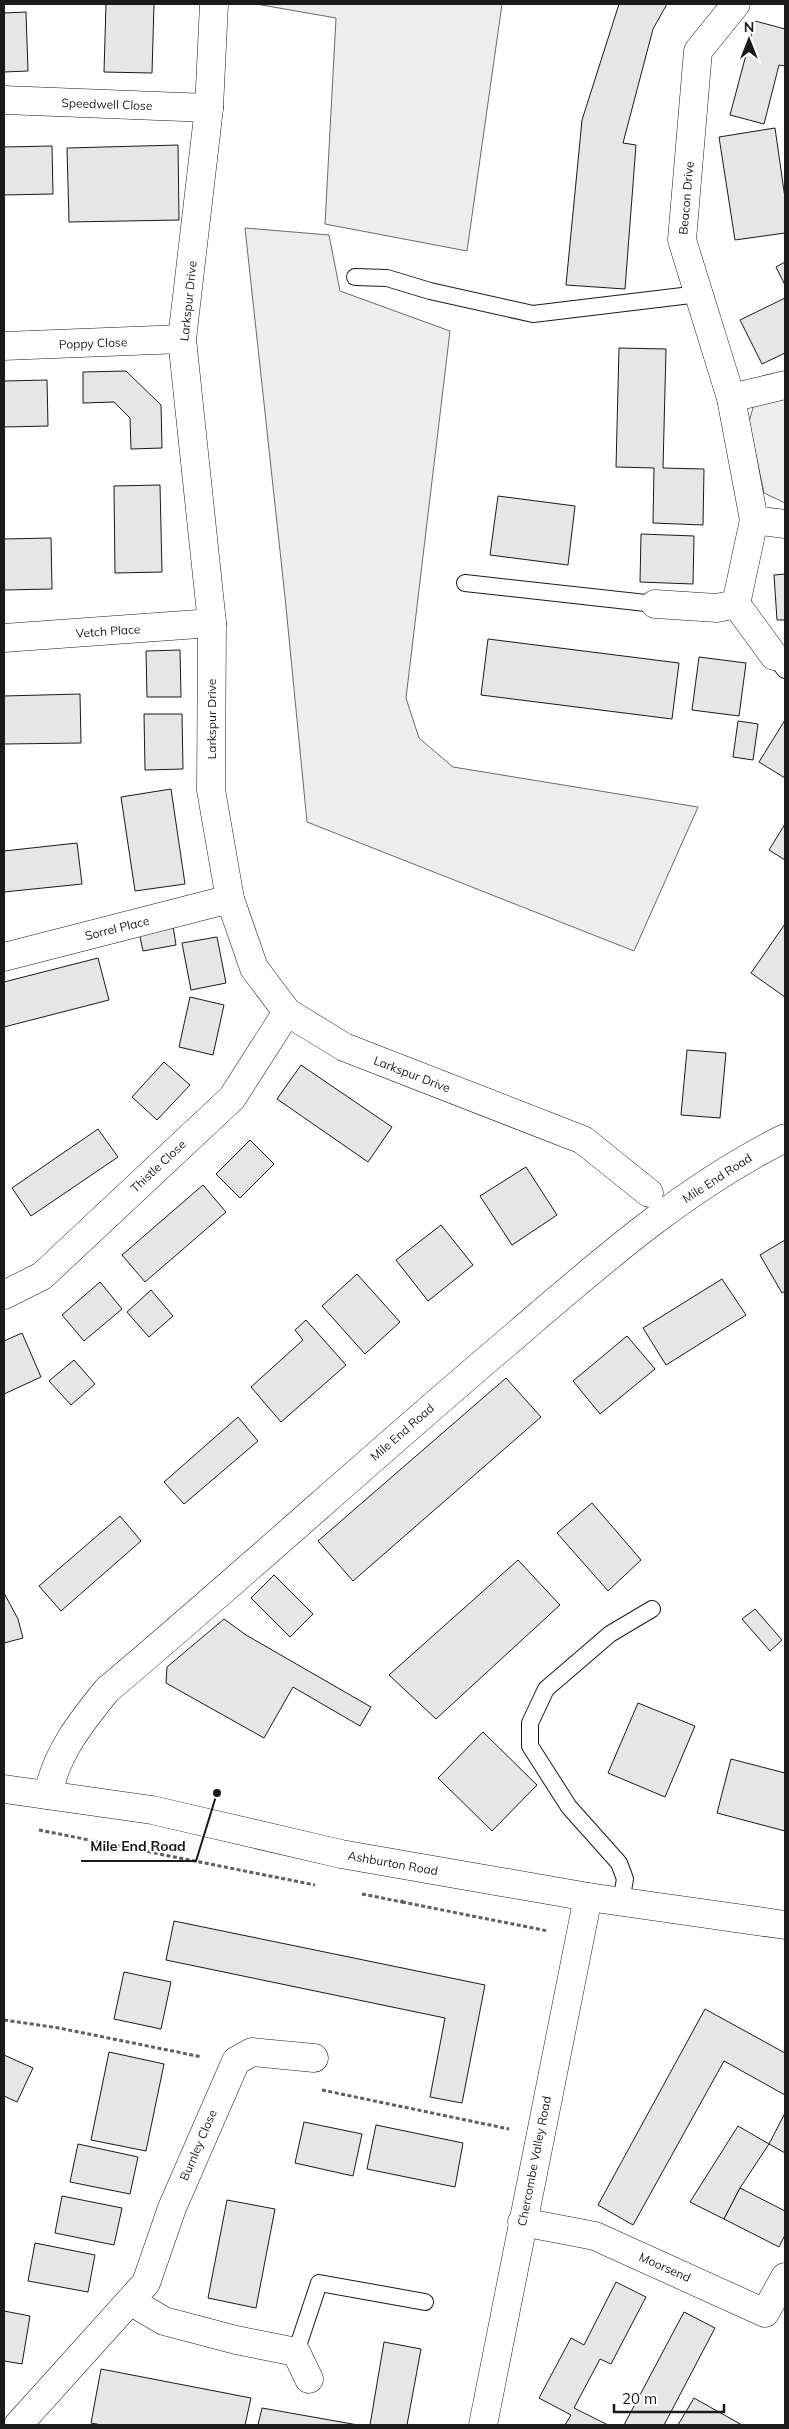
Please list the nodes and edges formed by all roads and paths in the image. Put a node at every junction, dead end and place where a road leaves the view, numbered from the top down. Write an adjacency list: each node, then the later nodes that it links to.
1 (214, 4): 4 (street, Larkspur Drive)
2 (736, 4): 6 (street, Beacon Drive)
3 (4, 100): 4 (street, Speedwell Close)
4 (210, 108): 7 (street, Larkspur Drive)
5 (356, 277): 6 (lane)
6 (699, 294): 10 (street, Beacon Drive)
7 (182, 339): 8 (street, Poppy Close); 16 (street, Larkspur Drive)
8 (4, 346)
9 (785, 385): 10 (street)
10 (731, 398): 11 (street, Beacon Drive)
11 (754, 520): 12 (street); 15 (street)
12 (785, 524)
13 (465, 583): 14 (lane)
14 (655, 604): 15 (street)
15 (736, 604): 18 (street)
16 (212, 623): 17 (street, Vetch Place); 19 (street, Larkspur Drive)
17 (4, 638)
18 (780, 663)
19 (230, 899): 20 (street, Sorrel Place); 21 (street, Larkspur Drive)
20 (4, 957)
21 (287, 1012): 23 (street, Larkspur Drive); 24 (street, Thistle Close)
22 (785, 1138): 27 (street, Mile End Road)
23 (649, 1193)
24 (4, 1295)
25 (652, 1609): 30 (lane)
26 (4, 1789): 27 (street, Ashburton Road)
27 (48, 1795): 28 (street, Ashburton Road)
28 (588, 1898): 30 (street, Ashburton Road); 32 (street, Chercombe Valley Road)
29 (402, 1902): 32 (path)
30 (621, 1902): 31 (street, Ashburton Road)
31 (785, 1924)
32 (580, 1937): 36 (street, Chercombe Valley Road)
33 (4, 2020): 35 (path)
34 (301, 2056): 35 (street); 36 (path)
35 (236, 2061): 39 (street, Burnley Close)
36 (539, 2137): 37 (street, Chercombe Valley Road)
37 (522, 2222): 38 (street, Moorsend); 44 (street, Chercombe Valley Road)
38 (785, 2277)
39 (130, 2302): 41 (street); 43 (street, Burnley Close)
40 (425, 2302): 41 (lane)
41 (296, 2352): 42 (street)
42 (309, 2379)
43 (18, 2425)
44 (483, 2425)

